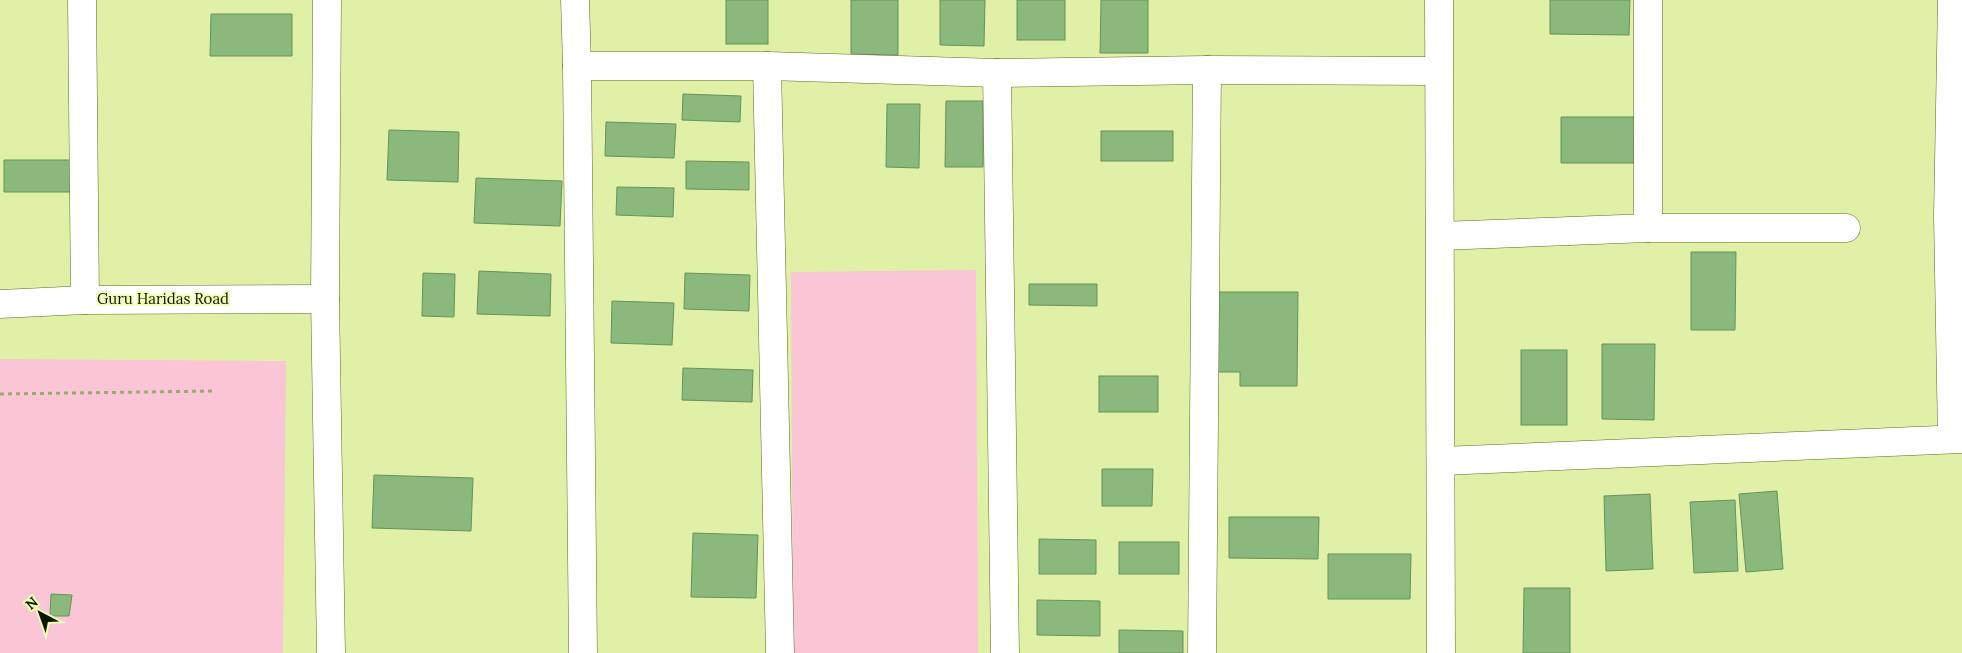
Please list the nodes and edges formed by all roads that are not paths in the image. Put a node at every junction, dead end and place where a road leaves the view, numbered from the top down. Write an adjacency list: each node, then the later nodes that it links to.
1 (82, 0): 16 (street)
2 (327, 0): 15 (street)
3 (575, 0): 7 (street)
4 (1439, 0): 10 (street)
5 (1648, 0): 12 (street)
6 (1952, 0): 18 (street)
7 (577, 66): 8 (street); 21 (street)
8 (767, 66): 11 (street); 22 (street)
9 (1207, 70): 10 (street); 11 (street); 24 (street)
10 (1438, 71): 14 (street)
11 (997, 73): 23 (street)
12 (1648, 228): 13 (street); 14 (street)
13 (1846, 228)
14 (1440, 236): 19 (street)
15 (325, 299): 16 (street, Guru Haridas Road); 20 (street)
16 (85, 300): 17 (street, Guru Haridas Road)
17 (0, 304)
18 (1957, 439): 19 (street)
19 (1442, 461): 25 (street)
20 (331, 653)
21 (583, 653)
22 (780, 653)
23 (1005, 653)
24 (1202, 653)
25 (1441, 653)

